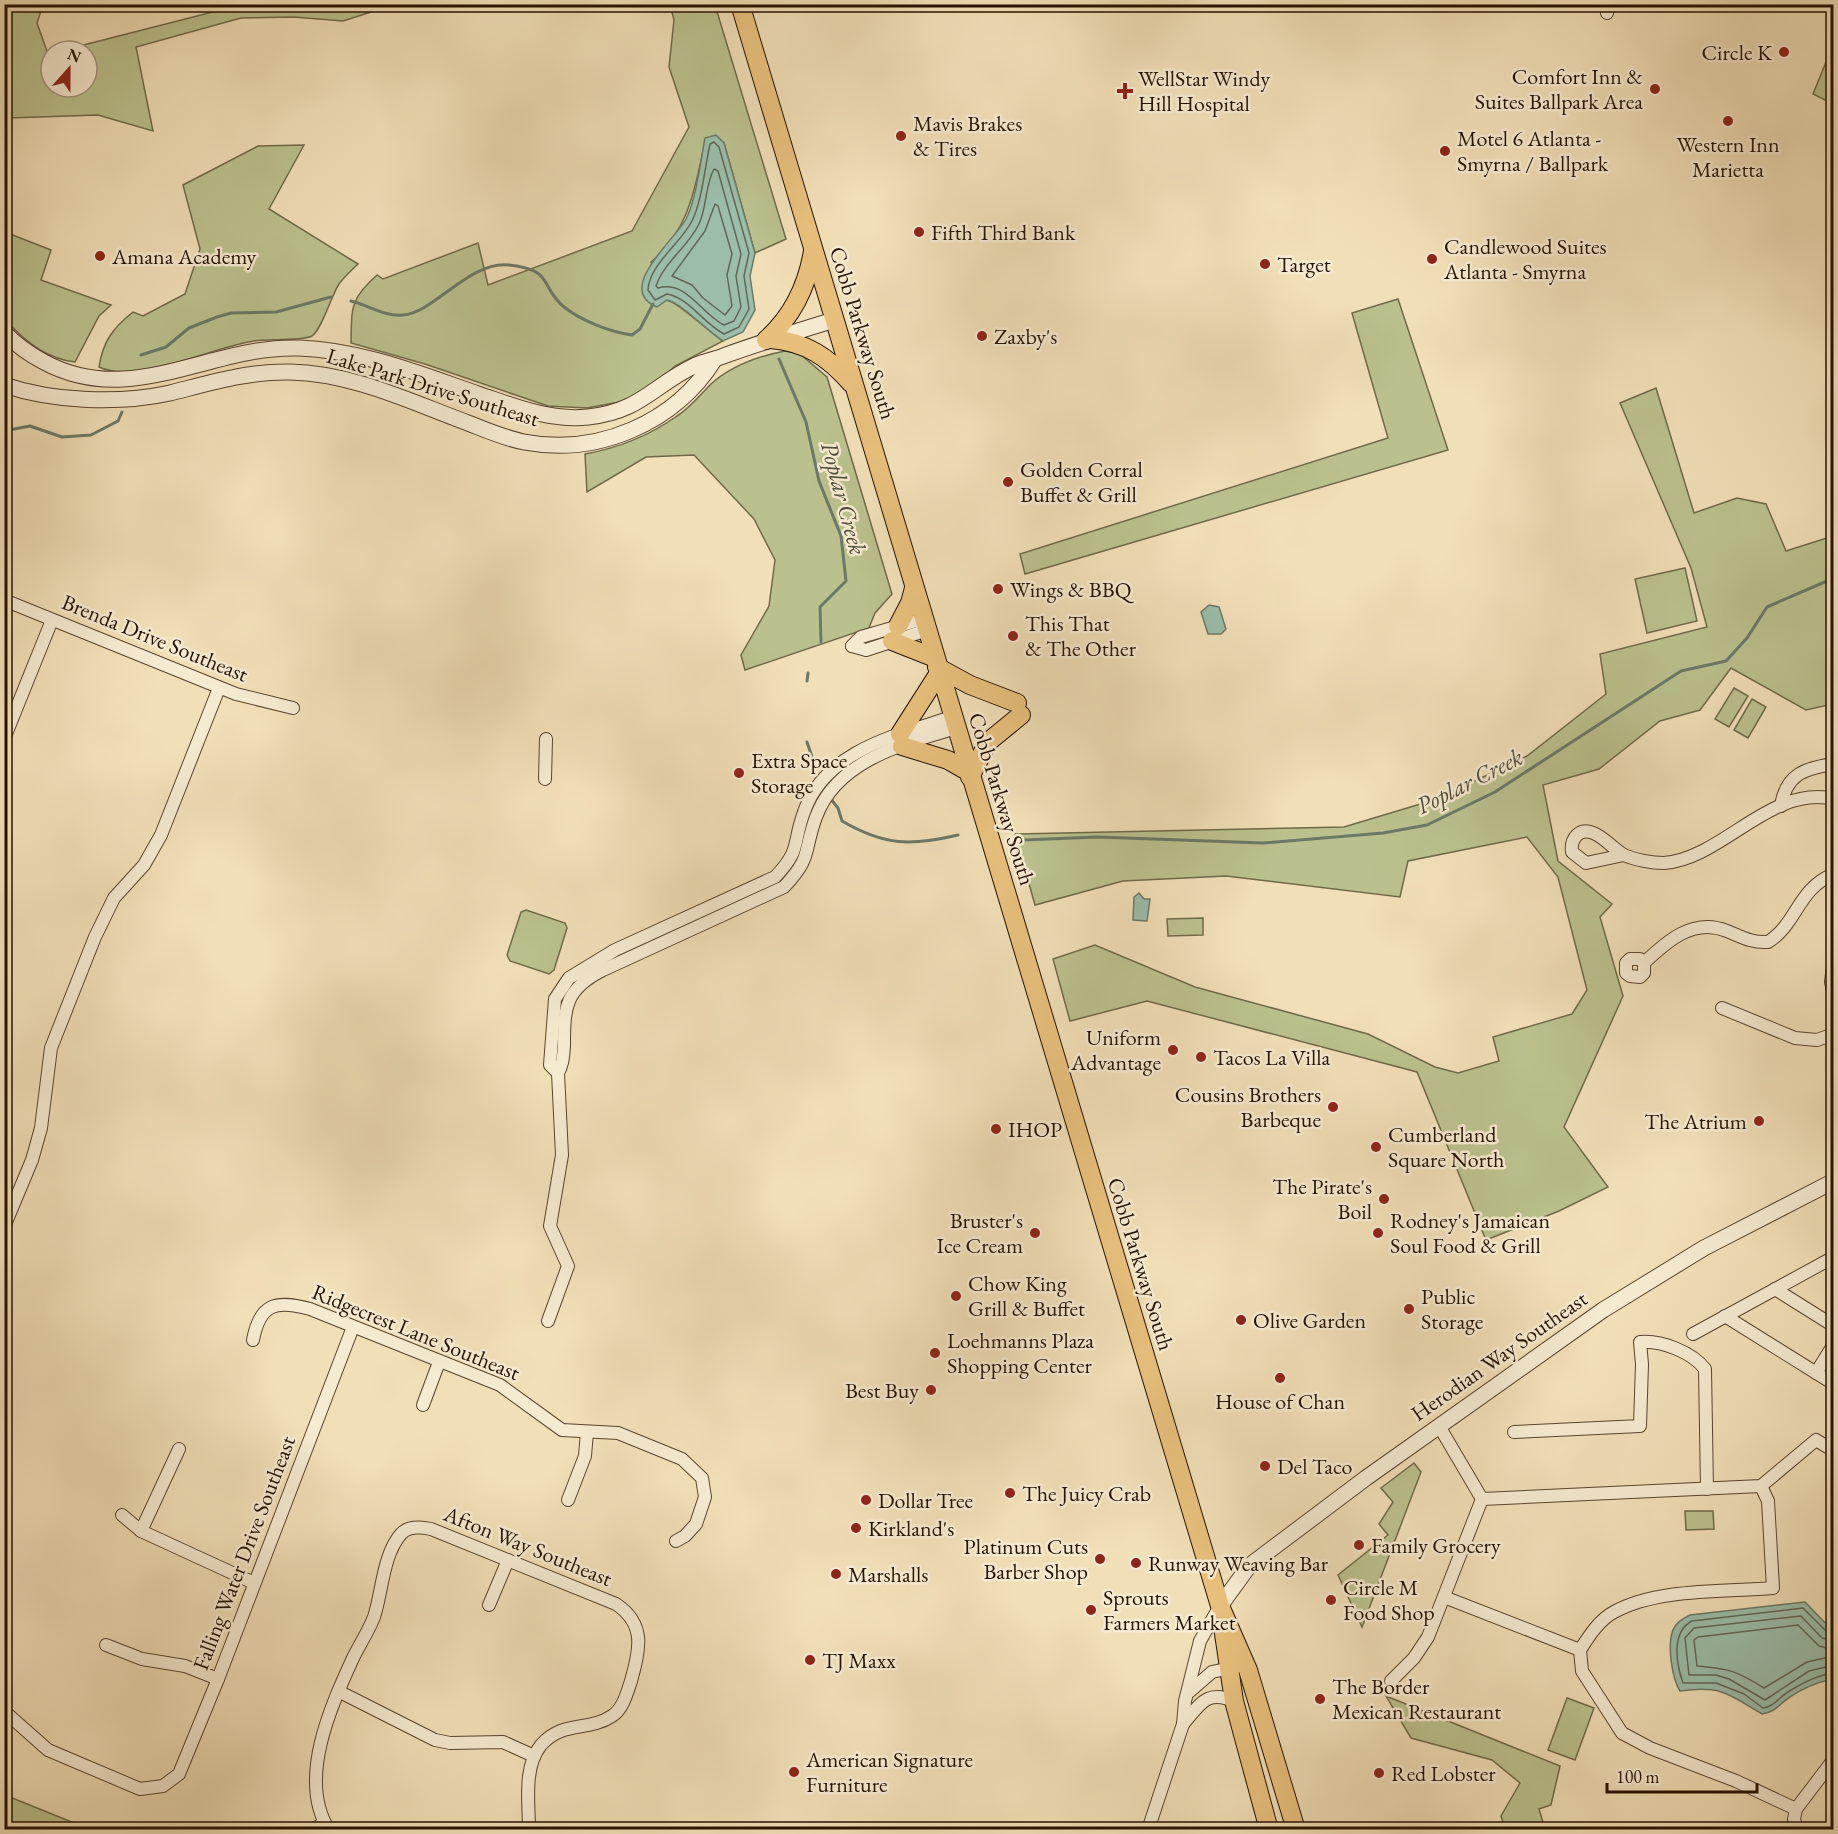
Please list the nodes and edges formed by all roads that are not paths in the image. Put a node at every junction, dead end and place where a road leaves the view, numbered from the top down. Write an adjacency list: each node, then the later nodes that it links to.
1 (740, 4): 2 (main road, Cobb Parkway South)
2 (813, 249): 3 (main road, Cobb Parkway South); 5 (main road)
3 (834, 320): 5 (street, Lake Park Drive Southeast); 8 (main road, Cobb Parkway South)
4 (4, 332): 6 (street, Lake Park Drive Southeast)
5 (769, 340): 6 (street, Lake Park Drive Southeast); 8 (main road)
6 (715, 359): 7 (street, Lake Park Drive Southeast)
7 (4, 385)
8 (854, 387): 9 (main road, Cobb Parkway South)
9 (914, 588): 12 (main road, Cobb Parkway South); 13 (main road)
10 (4, 600): 11 (street, Brenda Drive Southeast)
11 (52, 620): 15 (street, Brenda Drive Southeast); 18 (street)
12 (925, 625): 13 (street); 14 (main road, Cobb Parkway South)
13 (895, 634): 14 (main road)
14 (937, 666): 17 (main road, Cobb Parkway South); 20 (main road); 22 (main road)
15 (219, 688): 16 (street, Brenda Drive Southeast); 34 (street)
16 (293, 708)
17 (954, 722): 20 (street); 22 (main road, Cobb Parkway South)
18 (4, 739)
19 (546, 739): 23 (street)
20 (901, 740): 22 (main road); 38 (street)
21 (1833, 764): 25 (street)
22 (970, 775): 64 (main road, Cobb Parkway South)
23 (545, 779)
24 (1833, 799): 25 (street)
25 (1781, 806): 26 (street)
26 (1624, 855)
27 (1833, 874): 29 (street)
28 (1833, 959): 30 (street)
29 (1644, 963)
30 (1833, 996)
31 (1722, 1008): 32 (street)
32 (1833, 1034)
33 (1833, 1181): 48 (street, Herodian Way Southeast)
34 (4, 1227)
35 (1833, 1257): 36 (street)
36 (1775, 1289): 37 (street); 39 (street)
37 (1725, 1316): 41 (street); 45 (street)
38 (548, 1321)
39 (1833, 1326)
40 (353, 1327): 42 (street, Ridgecrest Lane Southeast); 44 (street, Ridgecrest Lane Southeast); 61 (street, Falling Water Drive Southeast)
41 (1693, 1334)
42 (253, 1340)
43 (1833, 1344): 45 (street)
44 (440, 1362): 47 (street); 49 (street, Ridgecrest Lane Southeast)
45 (1816, 1373): 46 (street)
46 (1833, 1384)
47 (423, 1405)
48 (1439, 1426): 55 (street); 64 (street, Herodian Way Southeast)
49 (587, 1432): 56 (street); 59 (street, Ridgecrest Lane Southeast)
50 (1514, 1432): 54 (street)
51 (179, 1449): 58 (street)
52 (1833, 1450): 53 (street)
53 (1761, 1486): 54 (street); 66 (street)
54 (1707, 1489): 55 (street)
55 (1482, 1499): 62 (street)
56 (568, 1500)
57 (122, 1515): 58 (street)
58 (141, 1531): 61 (street)
59 (676, 1541)
60 (508, 1560): 63 (street); 71 (street, Afton Way Southeast); 76 (street, Afton Way Southeast)
61 (255, 1583): 69 (street, Falling Water Drive Southeast)
62 (1444, 1597): 66 (street); 70 (street)
63 (489, 1605)
64 (1220, 1606): 67 (main road, Cobb Parkway South); 68 (main road, Cobb Parkway South); 72 (street)
65 (106, 1645): 69 (street)
66 (1580, 1650): 78 (street)
67 (1229, 1666): 68 (street); 72 (street); 73 (main road, Cobb Parkway South)
68 (1248, 1670): 84 (main road, Cobb Parkway South)
69 (218, 1679): 74 (street, Falling Water Drive Southeast)
70 (1391, 1681)
71 (340, 1692): 76 (street); 79 (street, Afton Way Southeast)
72 (1186, 1695): 75 (street)
73 (1234, 1701): 75 (street); 83 (main road, Cobb Parkway South)
74 (4, 1711)
75 (1183, 1724): 82 (street)
76 (534, 1756): 81 (street)
77 (1833, 1759): 78 (street)
78 (1796, 1809): 85 (street)
79 (327, 1826): 80 (street, Afton Way Southeast)
80 (312, 1830)
81 (529, 1830)
82 (1148, 1830)
83 (1269, 1830)
84 (1296, 1830)
85 (1797, 1830)

